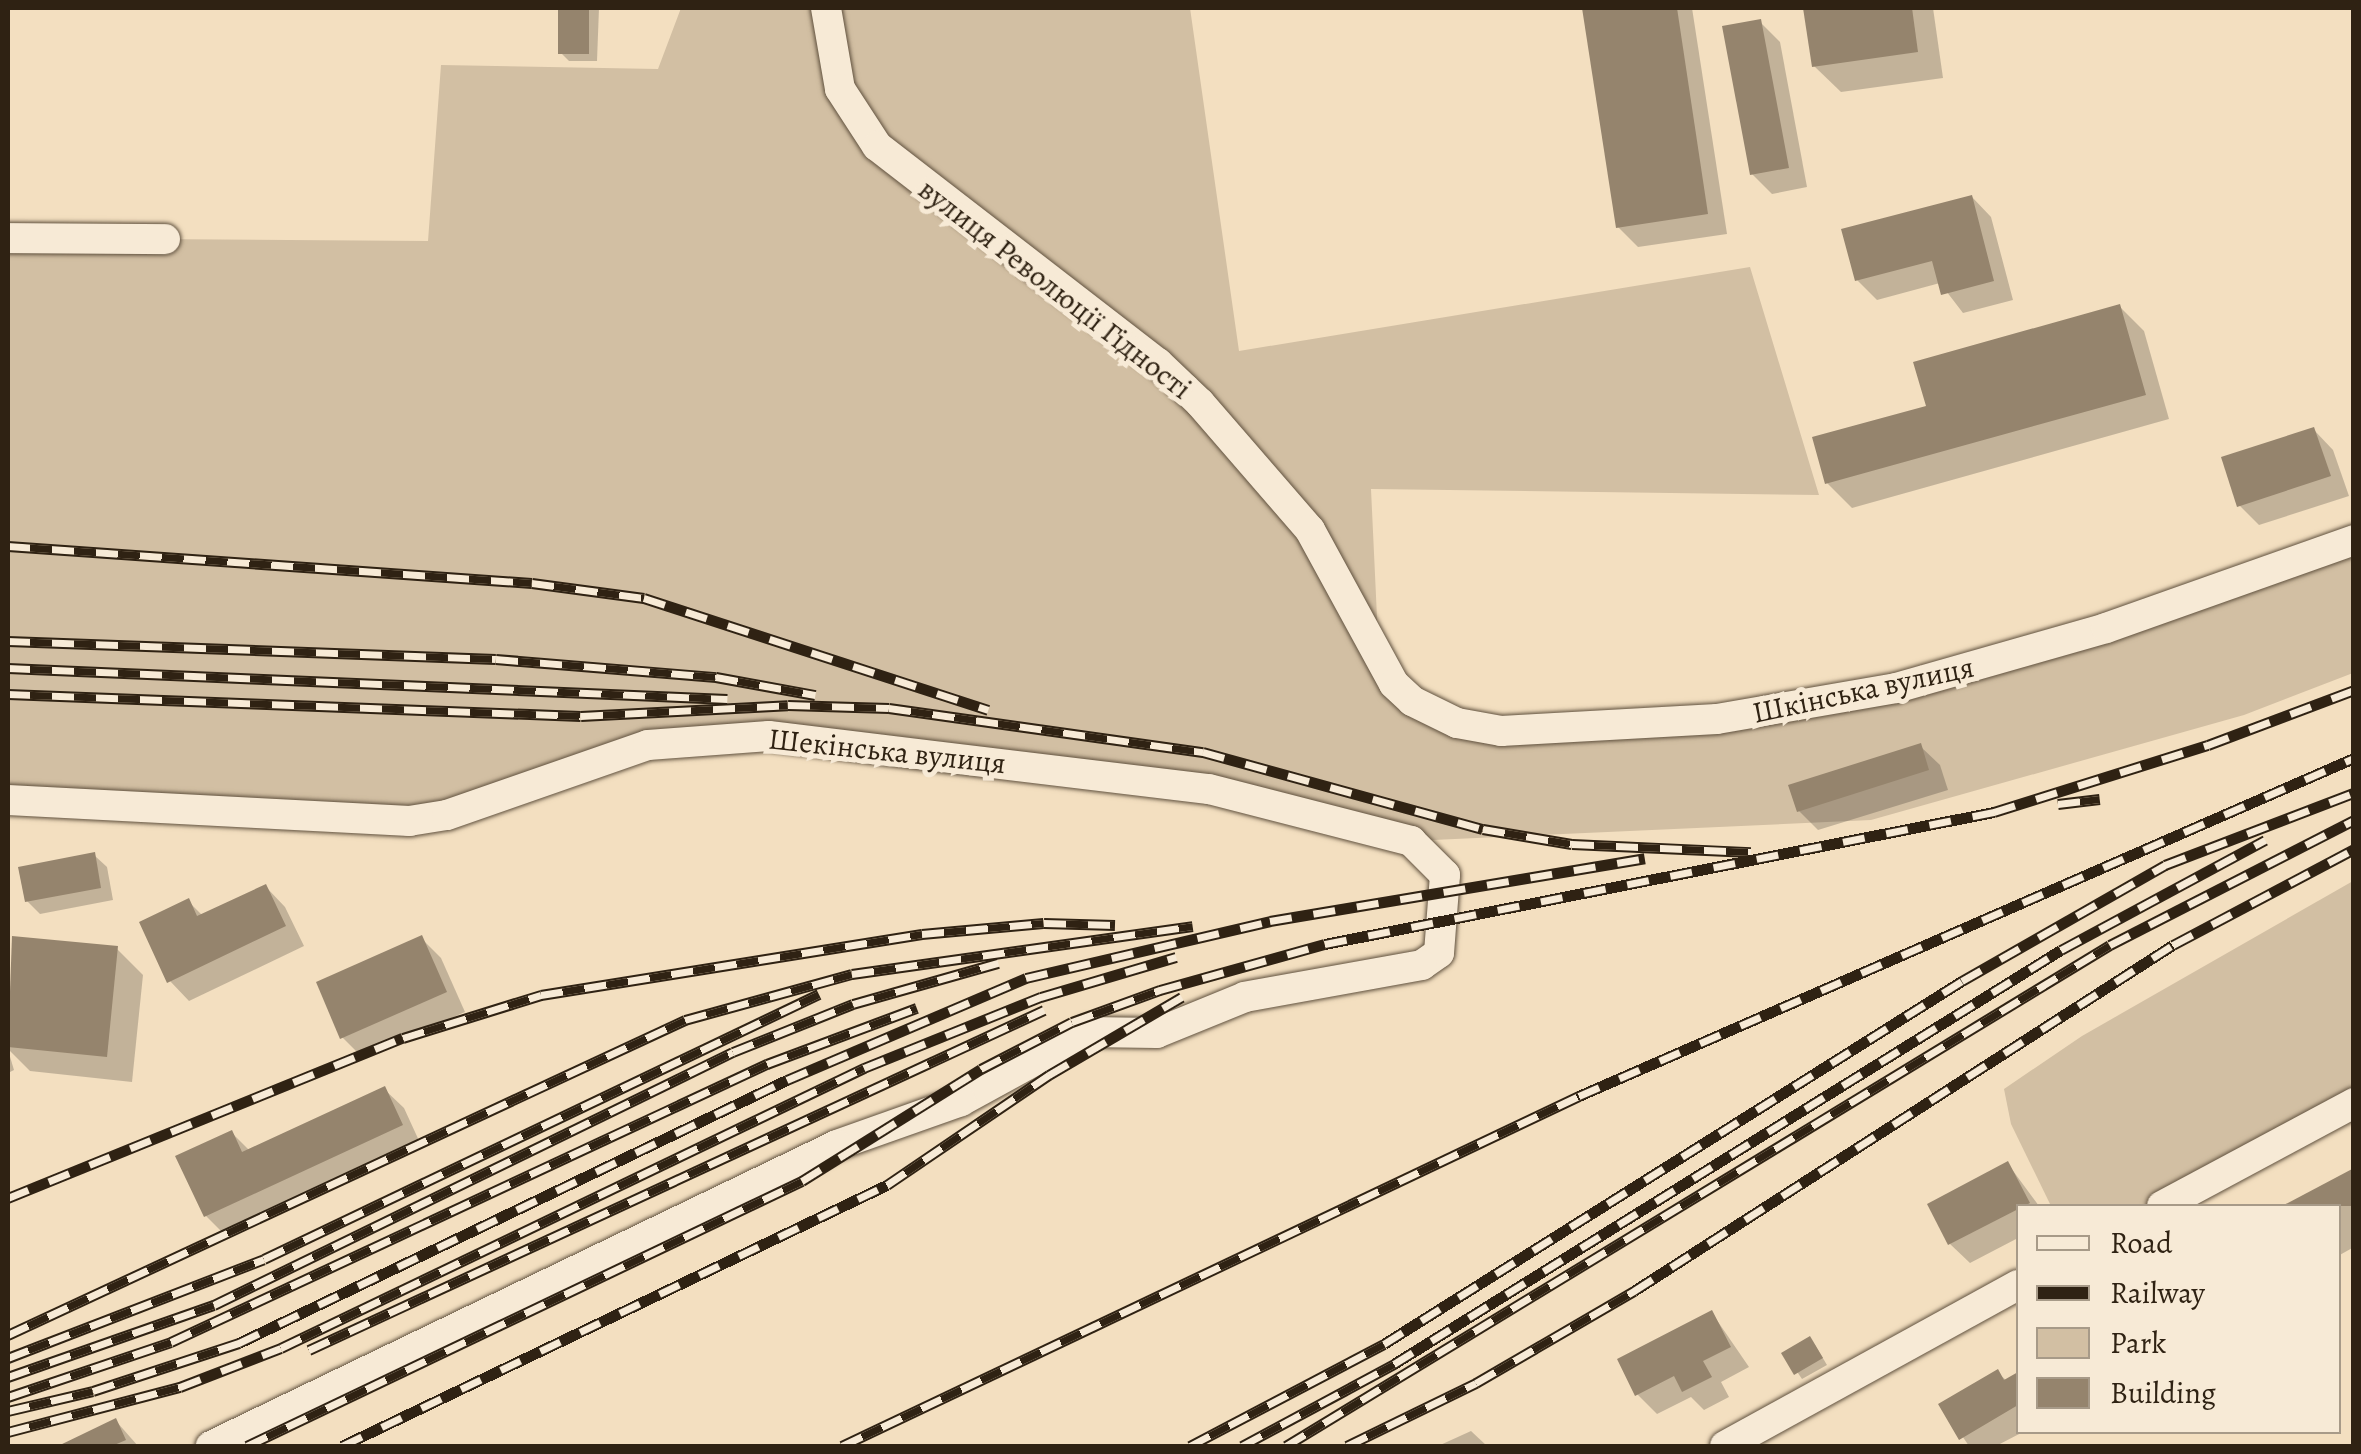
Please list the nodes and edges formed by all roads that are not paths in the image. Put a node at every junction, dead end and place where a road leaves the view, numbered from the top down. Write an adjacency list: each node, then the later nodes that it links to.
1 (826, 8): 5 (street, вулиця Революції Гідності)
2 (8, 238): 3 (street)
3 (165, 239)
4 (2354, 540): 5 (street, Шкінська вулиця)
5 (1379, 660)
6 (8, 800): 10 (street, Шекінська вулиця)
7 (2354, 1103): 8 (street)
8 (2166, 1204)
9 (2016, 1286): 11 (street)
10 (211, 1446)
11 (1725, 1446)

